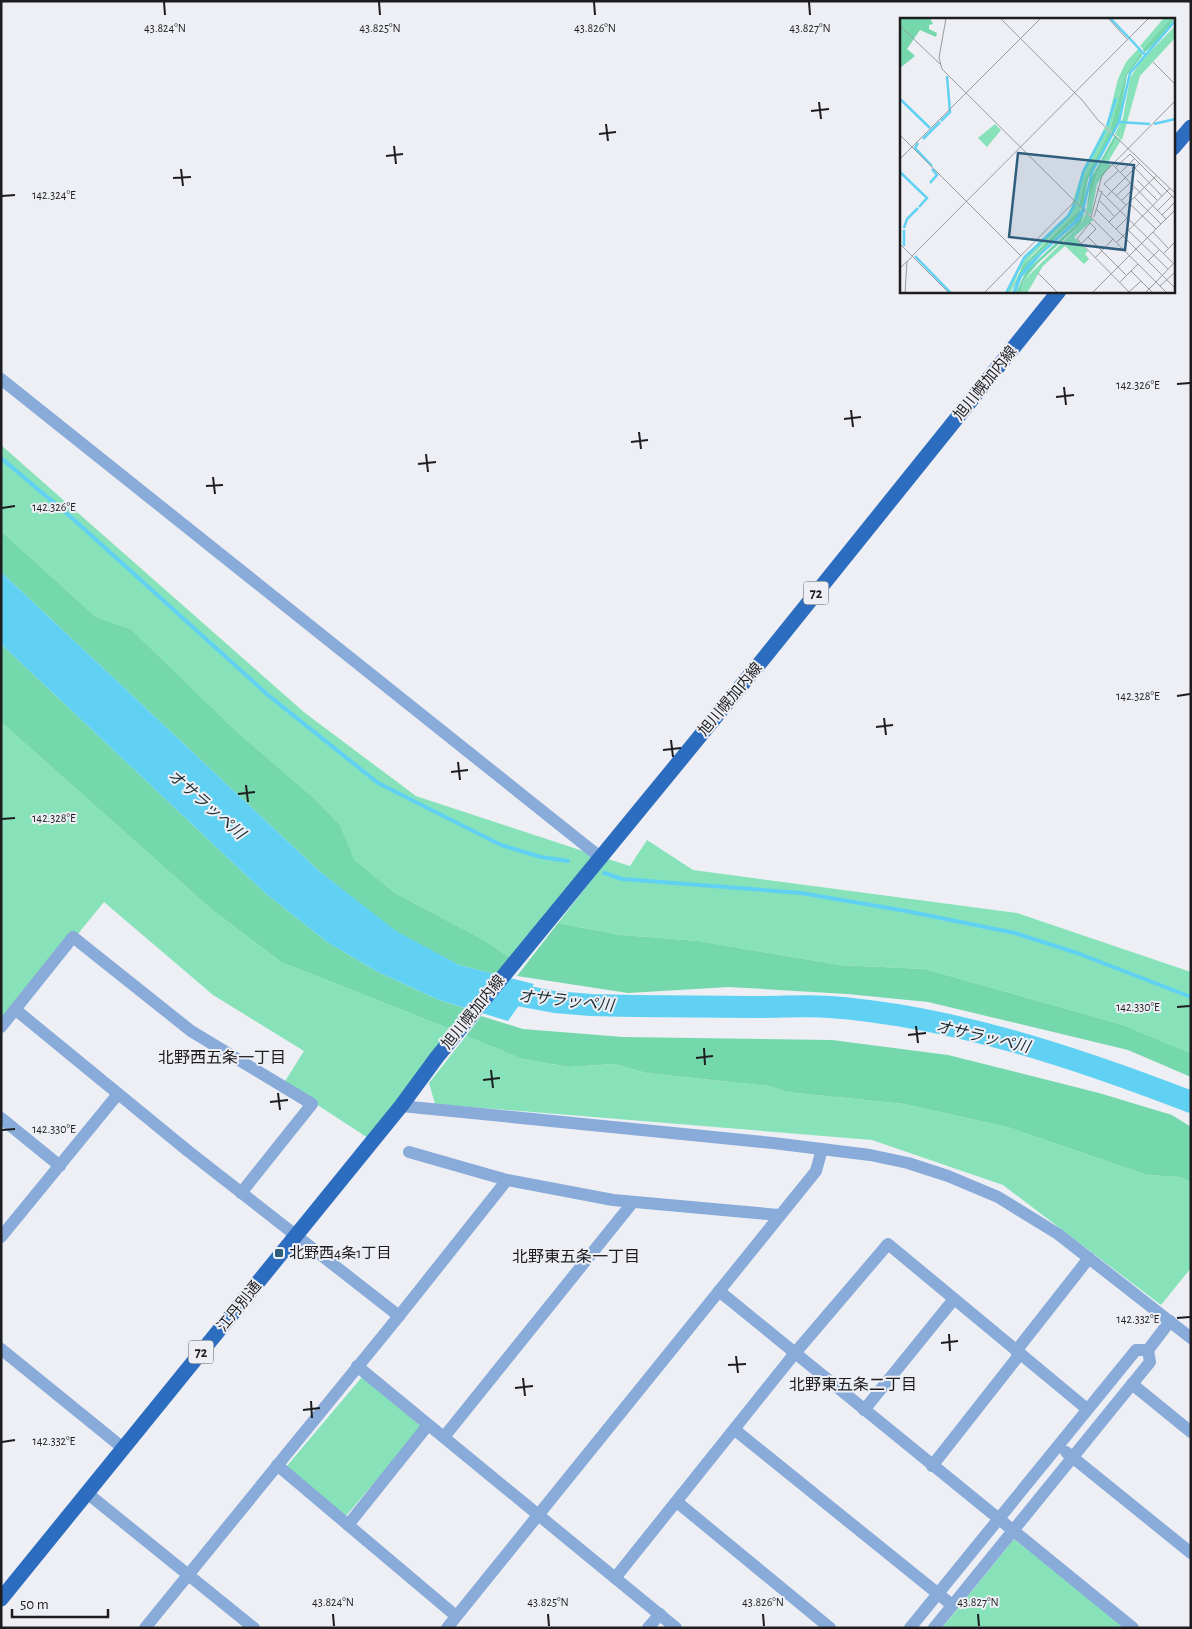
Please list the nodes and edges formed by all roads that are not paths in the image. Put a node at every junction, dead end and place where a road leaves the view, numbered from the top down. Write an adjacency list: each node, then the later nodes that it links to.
1 (1191, 126): 2 (main road)
2 (1174, 147)
3 (1057, 292): 5 (main road, 旭川幌加内線 / 72)
4 (1, 379): 5 (street)
5 (600, 856): 9 (main road, 旭川幌加内線 / 72)
6 (16, 1010): 7 (street); 8 (street); 15 (street)
7 (1, 1027)
8 (118, 1094): 13 (street); 15 (street)
9 (402, 1106): 11 (street); 18 (main road, 江丹別通 / 72)
10 (1, 1118): 13 (street)
11 (822, 1149): 17 (street); 20 (street)
12 (409, 1152): 14 (street)
13 (60, 1166): 19 (street)
14 (507, 1180): 16 (street); 23 (street)
15 (241, 1193): 18 (street)
16 (633, 1202): 17 (street); 37 (street)
17 (779, 1215): 21 (street)
18 (295, 1236): 23 (street); 39 (main road, 江丹別通 / 72)
19 (1, 1237)
20 (1090, 1258): 24 (street); 28 (street)
21 (719, 1291): 29 (street); 45 (street)
22 (954, 1298): 28 (street); 29 (street); 33 (street)
23 (399, 1316): 30 (street)
24 (1170, 1321): 25 (street); 27 (street)
25 (1191, 1338)
26 (1, 1349): 39 (street)
27 (1148, 1350): 31 (street); 32 (street)
28 (1018, 1353): 32 (street); 42 (street)
29 (795, 1354): 33 (street); 35 (street)
30 (358, 1366): 34 (street); 41 (street)
31 (1132, 1384): 36 (street); 40 (street)
32 (1087, 1409): 38 (street)
33 (864, 1410): 42 (street)
34 (428, 1425): 37 (street); 47 (street)
35 (735, 1430): 44 (street); 52 (street)
36 (1191, 1432)
37 (444, 1437): 45 (street)
38 (1058, 1446): 40 (street); 46 (street)
39 (123, 1448): 43 (main road, 江丹別通 / 72)
40 (1072, 1457): 48 (street); 49 (street)
41 (277, 1465): 47 (street); 50 (street)
42 (932, 1466): 46 (street)
43 (87, 1493): 50 (street); 53 (main road, 江丹別通 / 72)
44 (677, 1502): 51 (street); 62 (street)
45 (539, 1516): 51 (street); 56 (street)
46 (999, 1519): 48 (street); 52 (street)
47 (348, 1525): 56 (street)
48 (1013, 1531): 54 (street); 65 (street)
49 (1191, 1553)
50 (189, 1574): 57 (street); 58 (street)
51 (615, 1578): 55 (street)
52 (938, 1593): 54 (street); 63 (street)
53 (1, 1599)
54 (952, 1605): 64 (street)
55 (660, 1614): 60 (street); 61 (street)
56 (456, 1616): 59 (street)
57 (145, 1628)
58 (254, 1628)
59 (447, 1628)
60 (648, 1628)
61 (676, 1628)
62 (830, 1628)
63 (910, 1628)
64 (934, 1628)
65 (1133, 1628)

